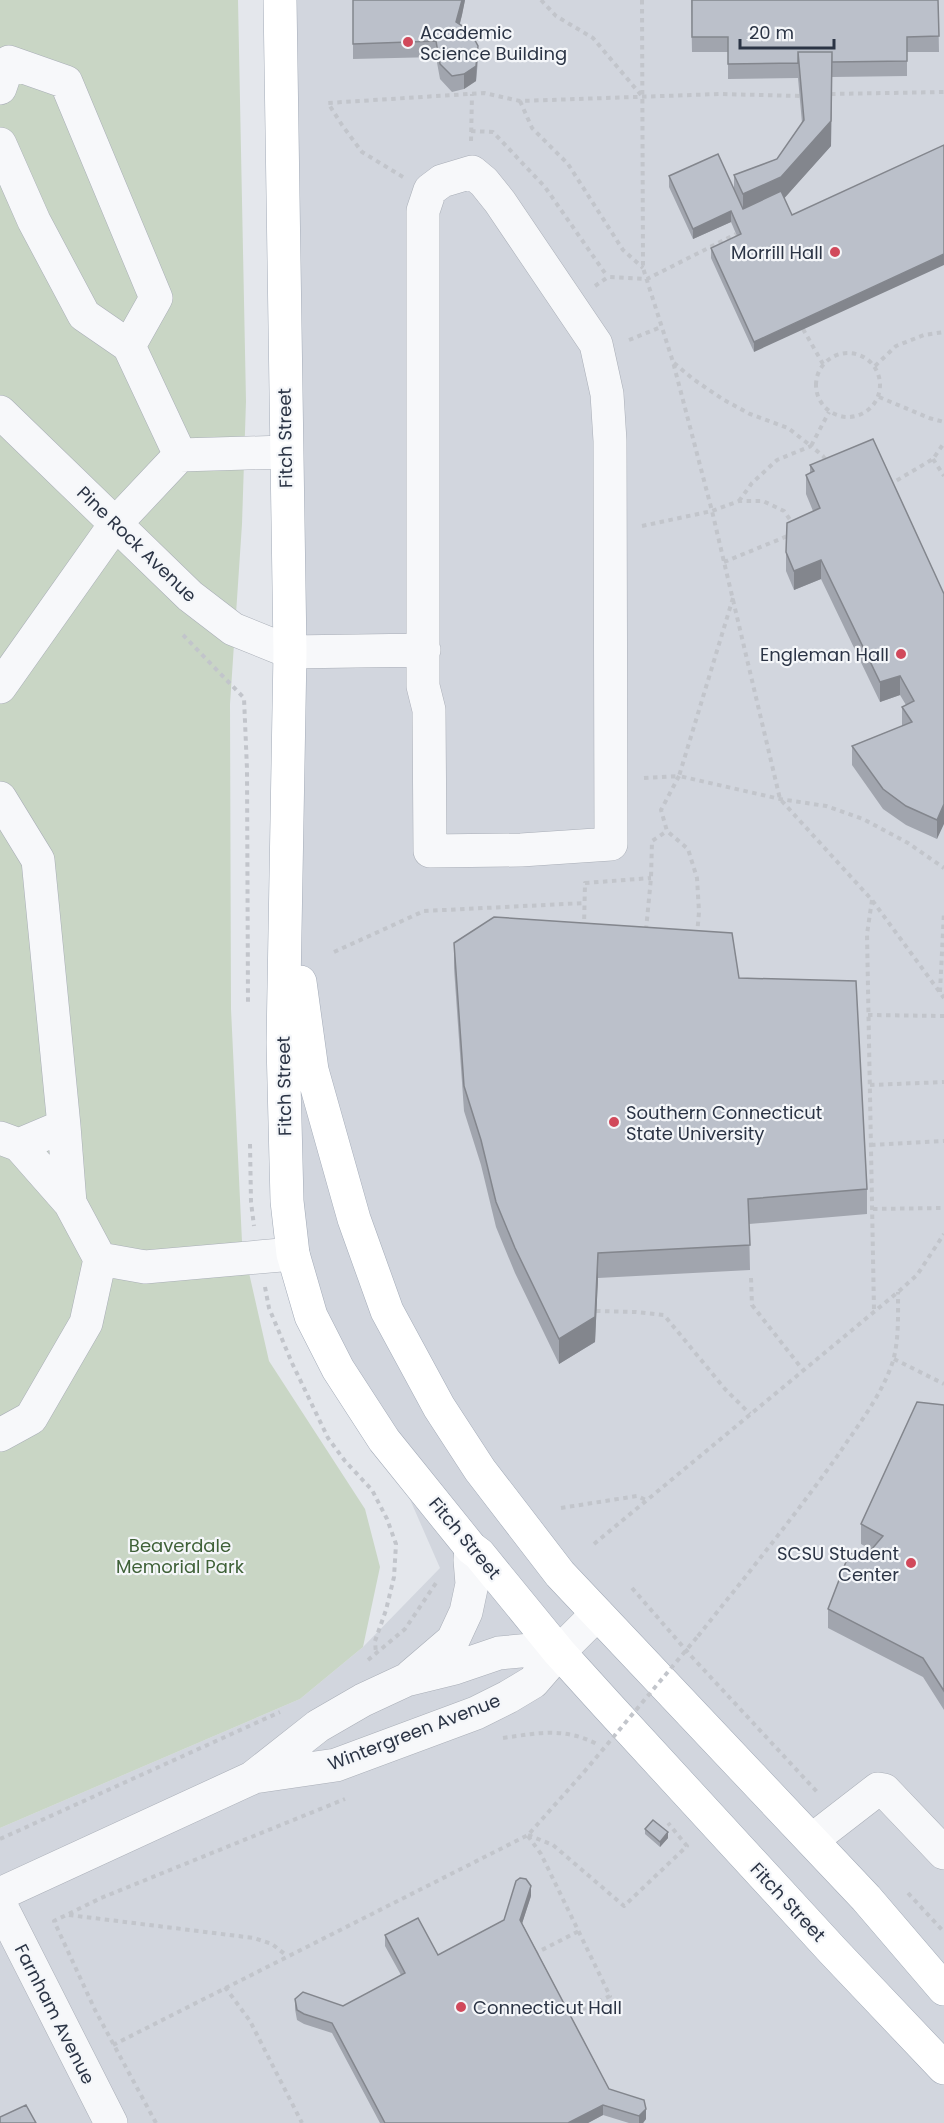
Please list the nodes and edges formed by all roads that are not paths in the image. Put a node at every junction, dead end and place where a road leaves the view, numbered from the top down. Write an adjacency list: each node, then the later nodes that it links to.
1 (280, 0): 6 (main road, Fitch Street)
2 (3, 63): 4 (street)
3 (0, 144): 4 (street)
4 (129, 346): 7 (street)
5 (0, 412): 8 (street, Pine Rock Avenue)
6 (285, 452): 7 (street); 10 (main road, Fitch Street)
7 (180, 454): 8 (street)
8 (116, 523): 10 (street, Pine Rock Avenue); 11 (street)
9 (424, 650): 9 (street); 10 (street)
10 (290, 652): 13 (main road, Fitch Street)
11 (0, 687)
12 (0, 798): 14 (street)
13 (285, 876): 17 (main road, Fitch Street); 21 (main road, Fitch Street)
14 (64, 1126): 15 (street); 16 (street)
15 (10, 1142): 16 (street)
16 (70, 1203): 18 (street)
17 (293, 1254): 18 (street); 20 (main road, Fitch Street)
18 (100, 1259): 19 (street)
19 (0, 1435)
20 (471, 1548): 22 (main road, Fitch Street); 23 (street)
21 (597, 1614): 22 (street, Wintergreen Avenue); 25 (main road, Fitch Street)
22 (559, 1652): 23 (street, Wintergreen Avenue); 24 (street, Wintergreen Avenue); 30 (main road, Fitch Street)
23 (406, 1680): 24 (street, Wintergreen Avenue)
24 (252, 1778): 27 (street, Wintergreen Avenue)
25 (812, 1840): 26 (street); 29 (main road, Fitch Street)
26 (944, 1853)
27 (0, 1894)
28 (0, 1904): 31 (street, Farnham Avenue)
29 (944, 1989)
30 (944, 2068)
31 (111, 2123)

